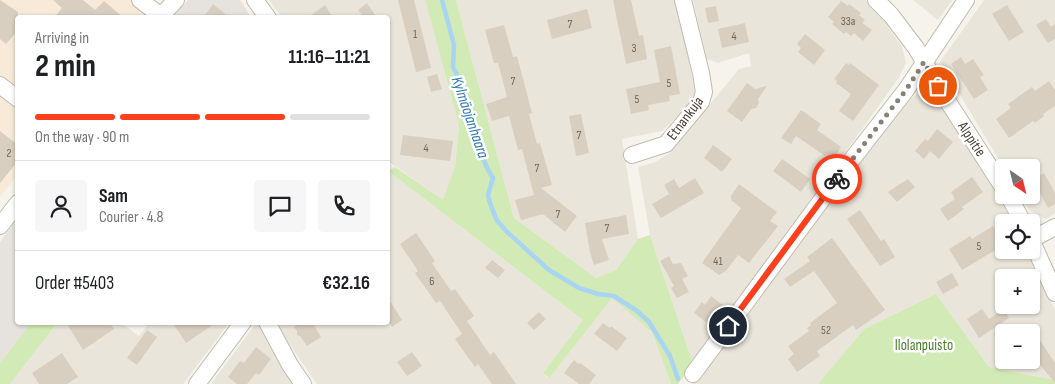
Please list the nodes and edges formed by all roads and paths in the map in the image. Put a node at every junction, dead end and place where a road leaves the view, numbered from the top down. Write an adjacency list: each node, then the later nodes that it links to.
1 (140, 0): 7 (street)
2 (176, 0): 8 (street)
3 (255, 0): 9 (street)
4 (683, 0): 13 (street, Etnankuja)
5 (876, 0): 10 (street, Alppitie)
6 (966, 0): 10 (street)
7 (158, 15)
8 (162, 15)
9 (266, 15)
10 (924, 62): 14 (street, Alppitie); 23 (street)
11 (0, 86): 12 (street)
12 (15, 97)
13 (632, 155)
14 (995, 175)
15 (15, 207): 16 (street)
16 (0, 226)
17 (1055, 227): 18 (street)
18 (1040, 235)
19 (1040, 259): 20 (street)
20 (1055, 293)
21 (241, 325): 24 (street)
22 (269, 325): 25 (street)
23 (693, 374)
24 (197, 384)
25 (304, 384)

